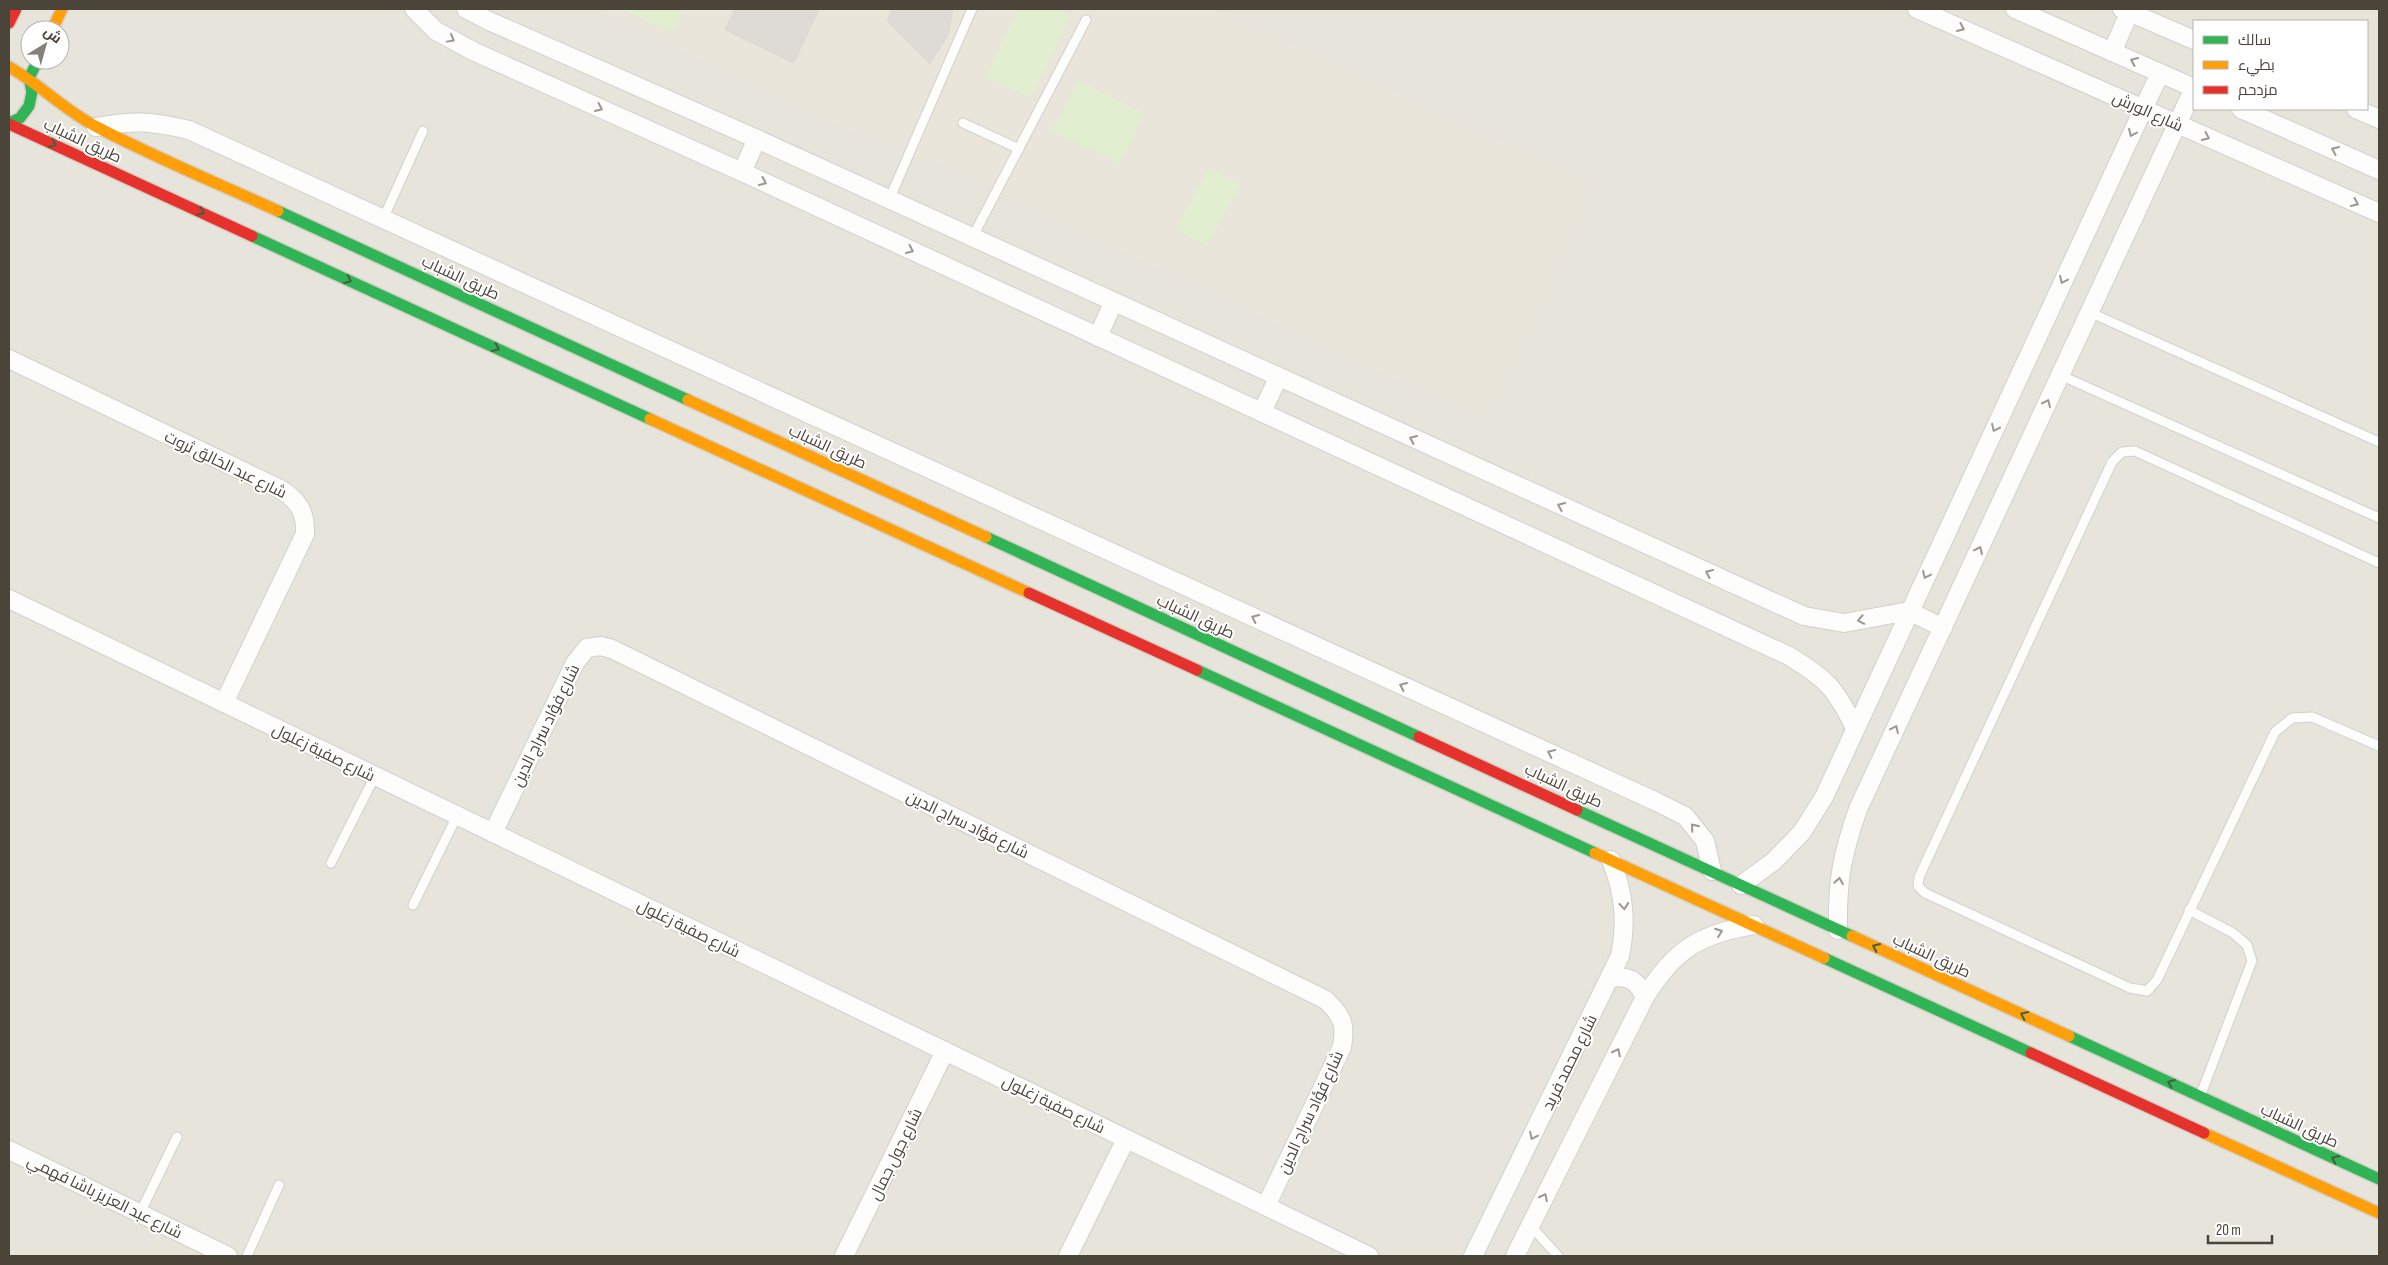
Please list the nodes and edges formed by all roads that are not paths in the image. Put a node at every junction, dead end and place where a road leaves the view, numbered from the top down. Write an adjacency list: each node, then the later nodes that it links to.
1 (16, 9): 9 (street)
2 (414, 9): 30 (street, one-way to 30)
3 (466, 9): 27 (street)
4 (972, 9): 31 (lane)
5 (1917, 9): 18 (street, شارع الورش, one-way to 18)
6 (2015, 9): 11 (street)
7 (2128, 10): 10 (street); 11 (street)
8 (1086, 20): 28 (lane)
9 (9, 23)
10 (2193, 40)
11 (2112, 52): 14 (street, one-way to 11)
12 (9, 67): 15 (street, طريق الشباب)
13 (33, 70): 15 (street)
14 (2160, 73): 16 (street); 18 (street)
15 (29, 78): 22 (street); 25 (street, طريق الشباب)
16 (2193, 88)
17 (2193, 90): 24 (street)
18 (2143, 109): 24 (street, شارع الورش); 46 (street, one-way to 46)
19 (2243, 110): 29 (street, one-way to 19)
20 (2359, 110): 21 (street)
21 (2379, 118)
22 (9, 124): 54 (street, طريق الشباب, one-way to 54)
23 (963, 124): 28 (lane)
24 (2177, 124): 32 (street, شارع الورش, one-way to 32); 36 (street)
25 (96, 127): 33 (street); 56 (street, طريق الشباب)
26 (423, 130): 33 (lane)
27 (756, 139): 30 (street); 31 (street)
28 (1019, 149): 34 (lane)
29 (2379, 170)
30 (742, 172): 37 (street, one-way to 37)
31 (889, 200): 34 (street)
32 (2379, 214)
33 (383, 219): 56 (street, one-way to 33)
34 (972, 238): 35 (street)
35 (1113, 303): 37 (street); 40 (street)
36 (2089, 312): 39 (street); 42 (lane)
37 (1098, 336): 41 (street)
38 (9, 359): 48 (street, شارع عبد الخالق ثروت)
39 (2060, 375): 43 (lane); 47 (street, one-way to 39)
40 (1278, 378): 41 (street); 46 (street, one-way to 40)
41 (1262, 412): 49 (street)
42 (2379, 442)
43 (2379, 518)
44 (2379, 563): 59 (lane)
45 (9, 599): 48 (street, شارع صفية زغلول)
46 (1909, 611): 47 (street); 49 (street)
47 (1943, 628): 61 (street, one-way to 47)
48 (224, 703): 51 (street, شارع صفية زغلول)
49 (1855, 728): 57 (street)
50 (2379, 746): 59 (lane)
51 (375, 776): 52 (street, شارع صفية زغلول); 55 (lane)
52 (457, 816): 53 (street, شارع صفية زغلول); 58 (lane)
53 (493, 833): 64 (street, شارع صفية زغلول); 71 (street, شارع فؤاد سراج الدين)
54 (1611, 860): 60 (street, طريق الشباب); 62 (street, شارع محمد فريد, one-way to 62)
55 (331, 863)
56 (1712, 871): 57 (street, طريق الشباب)
57 (1741, 885): 61 (street, طريق الشباب)
58 (413, 905)
59 (2190, 910): 65 (lane)
60 (1754, 925): 63 (street, one-way to 60); 72 (street, طريق الشباب)
61 (1838, 930): 65 (street, طريق الشباب, one-way to 61)
62 (1610, 978): 63 (street); 80 (street, شارع محمد فريد, one-way to 80)
63 (1644, 997): 74 (street, one-way to 63)
64 (945, 1051): 67 (street, شارع صفية زغلول); 77 (street, شارع جول جمال)
65 (2200, 1097): 69 (street, طريق الشباب, one-way to 65)
66 (177, 1137): 73 (lane)
67 (1126, 1139): 71 (street, شارع صفية زغلول); 78 (street)
68 (9, 1150): 73 (street, شارع عبد العزيز باشا فهمي)
69 (2379, 1179)
70 (279, 1185): 76 (lane)
71 (1266, 1206): 79 (street, شارع صفية زغلول)
72 (2379, 1212)
73 (140, 1213): 75 (street, شارع عبد العزيز باشا فهمي)
74 (1530, 1225): 81 (street); 82 (lane)
75 (228, 1256)
76 (247, 1256)
77 (844, 1256)
78 (1068, 1256)
79 (1369, 1256)
80 (1473, 1256)
81 (1515, 1256)
82 (1558, 1256)

